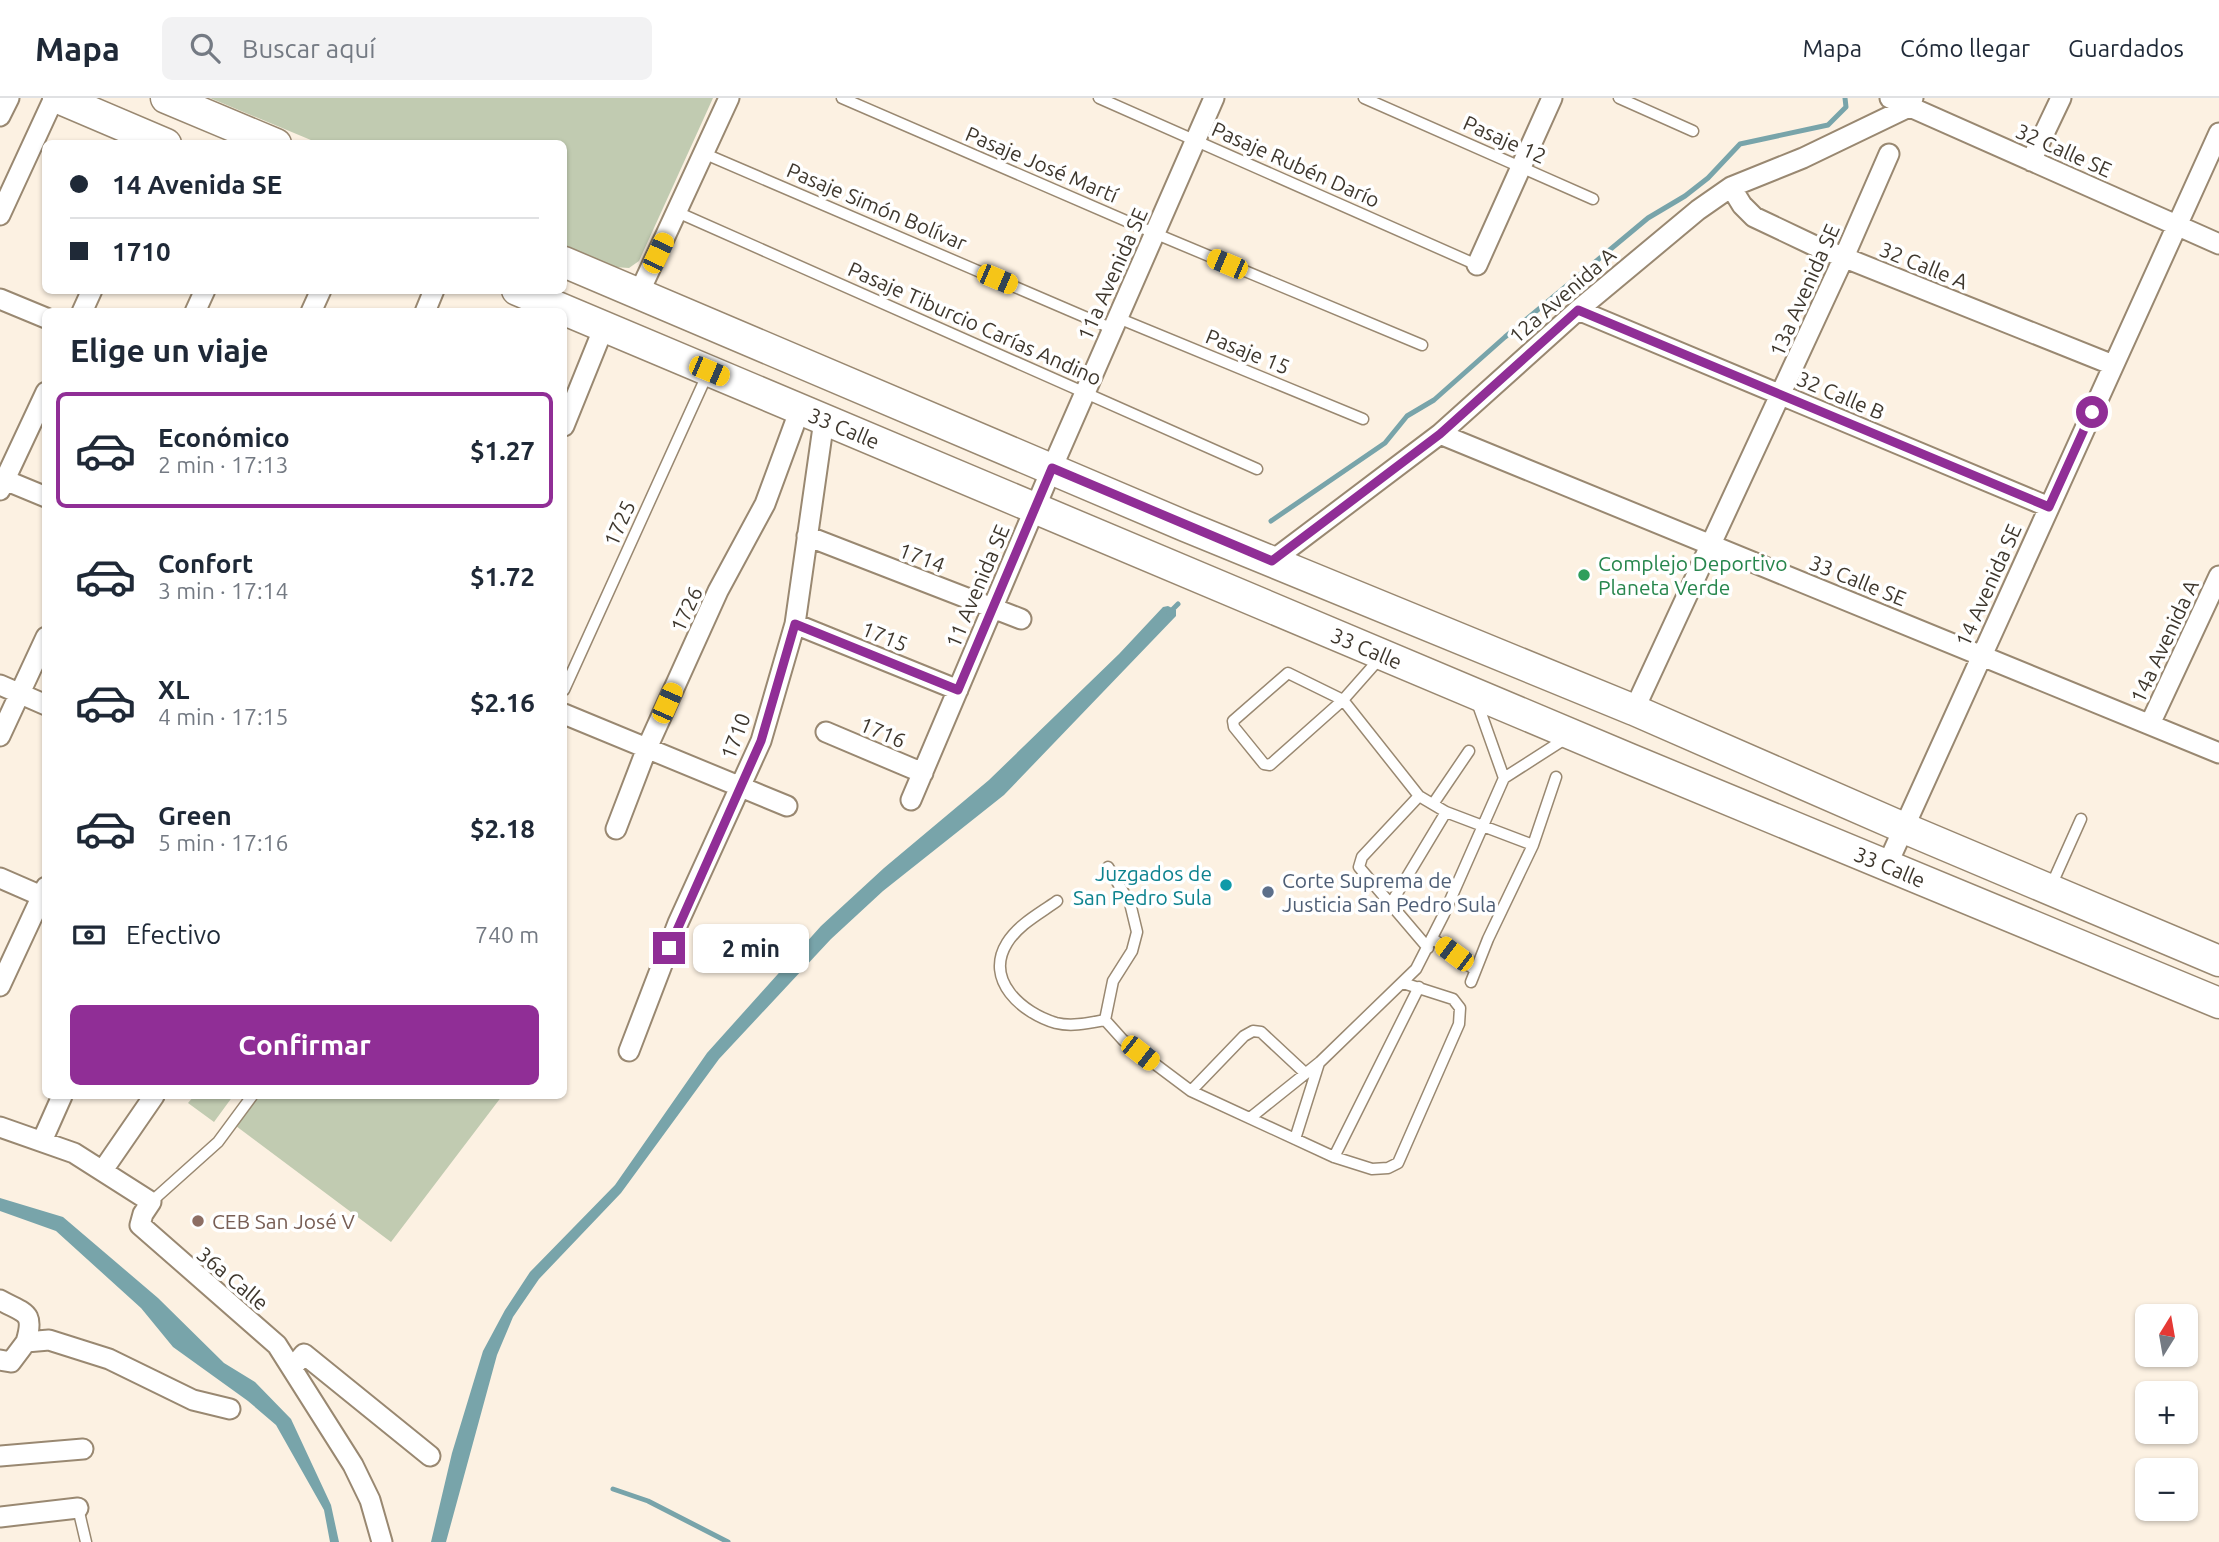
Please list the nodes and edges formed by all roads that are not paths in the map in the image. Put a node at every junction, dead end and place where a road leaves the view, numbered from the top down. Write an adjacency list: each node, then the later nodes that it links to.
1 (9, 98): 14 (street)
2 (56, 98): 17 (main road); 27 (street)
3 (166, 98): 18 (main road)
4 (729, 98): 20 (street)
5 (842, 98): 29 (lane, Pasaje José Martí)
6 (1099, 98): 19 (lane, Pasaje Rubén Darío)
7 (1214, 98): 19 (street, 11a Avenida SE)
8 (1364, 98): 23 (lane, Pasaje 12)
9 (1552, 98): 23 (street)
10 (1619, 98): 15 (lane)
11 (1890, 98): 13 (street, 32 Calle SE)
12 (2061, 98): 22 (street)
13 (1911, 102): 22 (street, 32 Calle SE); 24 (street, 12a Avenida A)
14 (0, 116)
15 (1693, 131)
16 (2219, 133): 28 (street, 14 Avenida SE)
17 (156, 140)
18 (266, 140)
19 (1195, 141): 29 (street, 11a Avenida SE); 33 (lane, Pasaje Rubén Darío)
20 (703, 153): 26 (street); 41 (lane, Pasaje Simón Bolívar)
21 (1889, 154): 31 (street, 13a Avenida SE)
22 (2031, 161): 28 (street, 32 Calle SE)
23 (1521, 167): 25 (lane, Pasaje 12); 33 (street)
24 (1731, 187): 31 (street, 32 Calle A); 38 (street, 12a Avenida A)
25 (1592, 199)
26 (677, 212): 34 (street); 46 (lane, Pasaje Tiburcio Carías Andino)
27 (0, 215)
28 (2177, 225): 30 (street, 32 Calle SE); 44 (street, 14 Avenida SE)
29 (1154, 233): 41 (street, 11a Avenida SE); 43 (lane, Pasaje José Martí)
30 (2219, 244)
31 (1844, 257): 44 (street, 32 Calle A); 47 (street, 13a Avenida SE)
32 (567, 263): 34 (main road, 33 Calle)
33 (1477, 265)
34 (639, 293): 53 (main road, 33 Calle)
35 (0, 299): 40 (street)
36 (530, 301): 37 (main road, 33 Calle)
37 (550, 308)
38 (1578, 310): 47 (street, 32 Calle B); 52 (street, 12a Avenida A)
39 (567, 314): 42 (main road, 33 Calle)
40 (42, 316)
41 (1115, 323): 46 (street, 11a Avenida SE); 51 (lane, Pasaje 15)
42 (604, 327): 45 (main road, 33 Calle); 50 (street)
43 (1422, 345)
44 (2113, 365): 57 (street, 14 Avenida SE)
45 (709, 371): 49 (main road, 33 Calle); 69 (lane, 1725)
46 (1085, 392): 53 (street, 11a Avenida SE); 54 (lane, Pasaje Tiburcio Carías Andino)
47 (1781, 395): 57 (street, 32 Calle B); 60 (street, 13a Avenida SE)
48 (42, 399): 55 (street)
49 (812, 414): 58 (main road, 33 Calle); 59 (street, 1710); 82 (street, 1726)
50 (567, 419)
51 (1363, 419)
52 (1440, 434): 60 (street, 33 Calle SE); 61 (street, 12a Avenida A)
53 (1052, 468): 58 (street, 11 Avenida SE); 61 (main road, 33 Calle)
54 (1257, 469)
55 (2, 483): 56 (street)
56 (42, 496)
57 (2049, 507): 68 (street, 14 Avenida SE)
58 (1035, 508): 63 (street, 11 Avenida SE); 67 (main road, 33 Calle)
59 (807, 536): 63 (street, 1714); 65 (street, 1710)
60 (1712, 545): 68 (street, 33 Calle SE); 76 (street, 13a Avenida SE)
61 (1272, 561): 76 (main road, 33 Calle)
62 (2219, 576): 78 (street, 14a Avenida A)
63 (993, 609): 64 (street, 1714); 71 (street, 11 Avenida SE)
64 (1021, 619)
65 (795, 624): 71 (street, 1715); 88 (street, 1710)
66 (42, 645): 73 (street)
67 (1384, 654): 72 (main road, 33 Calle); 74 (lane)
68 (1981, 655): 78 (street, 33 Calle SE); 96 (street, 14 Avenida SE)
69 (567, 683)
70 (0, 685): 73 (street)
71 (958, 690): 85 (street, 11 Avenida SE)
72 (1473, 692): 80 (main road, 33 Calle); 87 (lane)
73 (19, 694): 75 (street); 81 (street)
74 (1343, 700): 74 (lane); 89 (lane)
75 (42, 703)
76 (1634, 710): 96 (main road, 33 Calle)
77 (567, 714): 82 (street)
78 (2150, 724): 84 (street, 33 Calle SE)
79 (826, 732): 85 (street, 1716)
80 (1572, 734): 87 (lane); 99 (main road, 33 Calle)
81 (0, 736)
82 (647, 748): 88 (street); 97 (street, 1726)
83 (1469, 751): 91 (lane)
84 (2219, 753)
85 (923, 773): 90 (street, 11 Avenida SE)
86 (1556, 777): 98 (lane)
87 (1504, 778): 95 (lane)
88 (740, 787): 92 (street); 116 (street, 1710)
89 (1419, 796): 91 (lane); 106 (lane)
90 (911, 800)
91 (1433, 804): 93 (lane)
92 (786, 806)
93 (1446, 811): 95 (lane); 106 (lane)
94 (2081, 819): 102 (lane)
95 (1483, 827): 98 (lane); 107 (lane)
96 (1904, 828): 99 (street, 14 Avenida SE); 102 (main road, 33 Calle)
97 (616, 829)
98 (1533, 845): 109 (lane)
99 (1887, 865): 114 (main road, 33 Calle)
100 (1108, 867): 115 (lane)
101 (0, 878): 103 (street)
102 (2049, 889): 108 (main road, 33 Calle)
103 (42, 893)
104 (42, 898): 112 (street)
105 (1057, 901): 115 (lane)
106 (1390, 905): 107 (lane)
107 (1430, 943): 109 (lane); 111 (lane)
108 (2219, 961)
109 (1475, 970): 110 (lane)
110 (1471, 982)
111 (1403, 983): 113 (lane); 117 (lane)
112 (0, 986)
113 (1419, 987): 127 (lane); 127 (lane)
114 (2219, 1003)
115 (1105, 1020): 119 (lane)
116 (629, 1051)
117 (1320, 1062): 118 (lane); 125 (lane)
118 (1305, 1073): 119 (lane); 123 (lane)
119 (1191, 1091): 123 (lane)
120 (61, 1099): 126 (street)
121 (152, 1099): 128 (street)
122 (250, 1099): 129 (lane)
123 (1250, 1118): 125 (lane)
124 (0, 1127): 126 (street)
125 (1295, 1139): 127 (lane)
126 (41, 1142): 128 (street)
127 (1334, 1157)
128 (103, 1170): 129 (street)
129 (151, 1202): 133 (street, 36a Calle)
130 (0, 1300): 131 (street)
131 (26, 1342): 132 (street); 134 (street)
132 (0, 1360)
133 (292, 1368): 137 (street); 141 (street, 36a Calle)
134 (230, 1409)
135 (83, 1449): 136 (street)
136 (0, 1455)
137 (430, 1456)
138 (78, 1508): 139 (street); 140 (lane)
139 (0, 1517)
140 (86, 1542)
141 (382, 1542)

